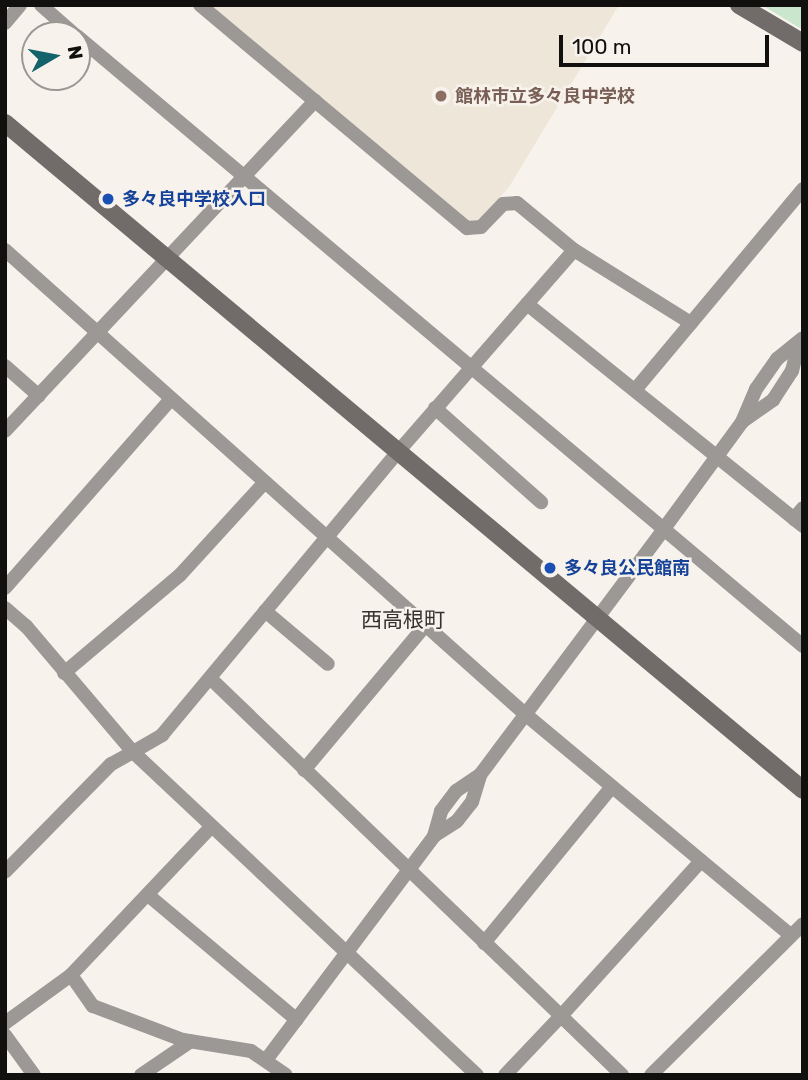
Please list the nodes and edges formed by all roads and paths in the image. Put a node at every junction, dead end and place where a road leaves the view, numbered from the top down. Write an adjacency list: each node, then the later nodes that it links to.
1 (20, 5): 6 (street)
2 (41, 5): 5 (street)
3 (200, 5): 9 (street)
4 (739, 5): 7 (street)
5 (59, 21)
6 (5, 23)
7 (803, 43)
8 (91, 49): 11 (street)
9 (315, 101): 11 (street); 14 (street)
10 (5, 123): 15 (street)
11 (244, 180): 15 (street); 21 (street)
12 (803, 189): 17 (street)
13 (5, 250): 18 (street)
14 (574, 250): 16 (street); 17 (street)
15 (167, 260): 18 (street); 27 (street)
16 (527, 304): 21 (street); 22 (street)
17 (691, 323): 22 (street)
18 (98, 333): 23 (street); 24 (street)
19 (801, 341): 28 (street)
20 (5, 366): 23 (street)
21 (470, 368): 25 (street); 32 (street)
22 (635, 390): 28 (street)
23 (39, 396): 26 (street)
24 (171, 399): 29 (street); 34 (street)
25 (435, 408): 27 (street); 30 (street)
26 (5, 431)
27 (397, 453): 33 (street); 37 (street)
28 (715, 456): 31 (street); 32 (street)
29 (265, 482): 33 (street); 41 (street)
30 (541, 502)
31 (800, 518)
32 (663, 530): 37 (street); 39 (street)
33 (327, 537): 36 (street); 38 (street)
34 (5, 587)
35 (5, 608): 41 (street)
36 (265, 611): 40 (street); 42 (street)
37 (595, 620): 43 (street); 47 (street)
38 (425, 626): 43 (street); 45 (street)
39 (803, 646)
40 (328, 664)
41 (64, 673): 44 (street)
42 (210, 678): 44 (street); 45 (street)
43 (525, 714): 46 (street); 50 (street)
44 (133, 752): 48 (street); 51 (street)
45 (304, 770): 50 (street)
46 (611, 788): 49 (street); 55 (street)
47 (803, 790)
48 (210, 828): 52 (street); 56 (street)
49 (701, 861): 54 (street); 58 (street)
50 (409, 870): 55 (street); 56 (street)
51 (5, 872)
52 (148, 895): 57 (street); 59 (street)
53 (803, 924): 54 (street)
54 (791, 936): 70 (street)
55 (484, 943): 58 (street)
56 (346, 954): 59 (street); 67 (street)
57 (71, 975): 60 (street); 62 (street)
58 (561, 1016): 68 (street); 69 (street)
59 (297, 1020): 63 (street)
60 (5, 1023)
61 (5, 1035): 64 (street)
62 (191, 1041): 63 (street); 65 (street)
63 (266, 1060): 66 (street)
64 (34, 1075)
65 (141, 1075)
66 (286, 1075)
67 (477, 1075)
68 (505, 1075)
69 (622, 1075)
70 (651, 1075)

